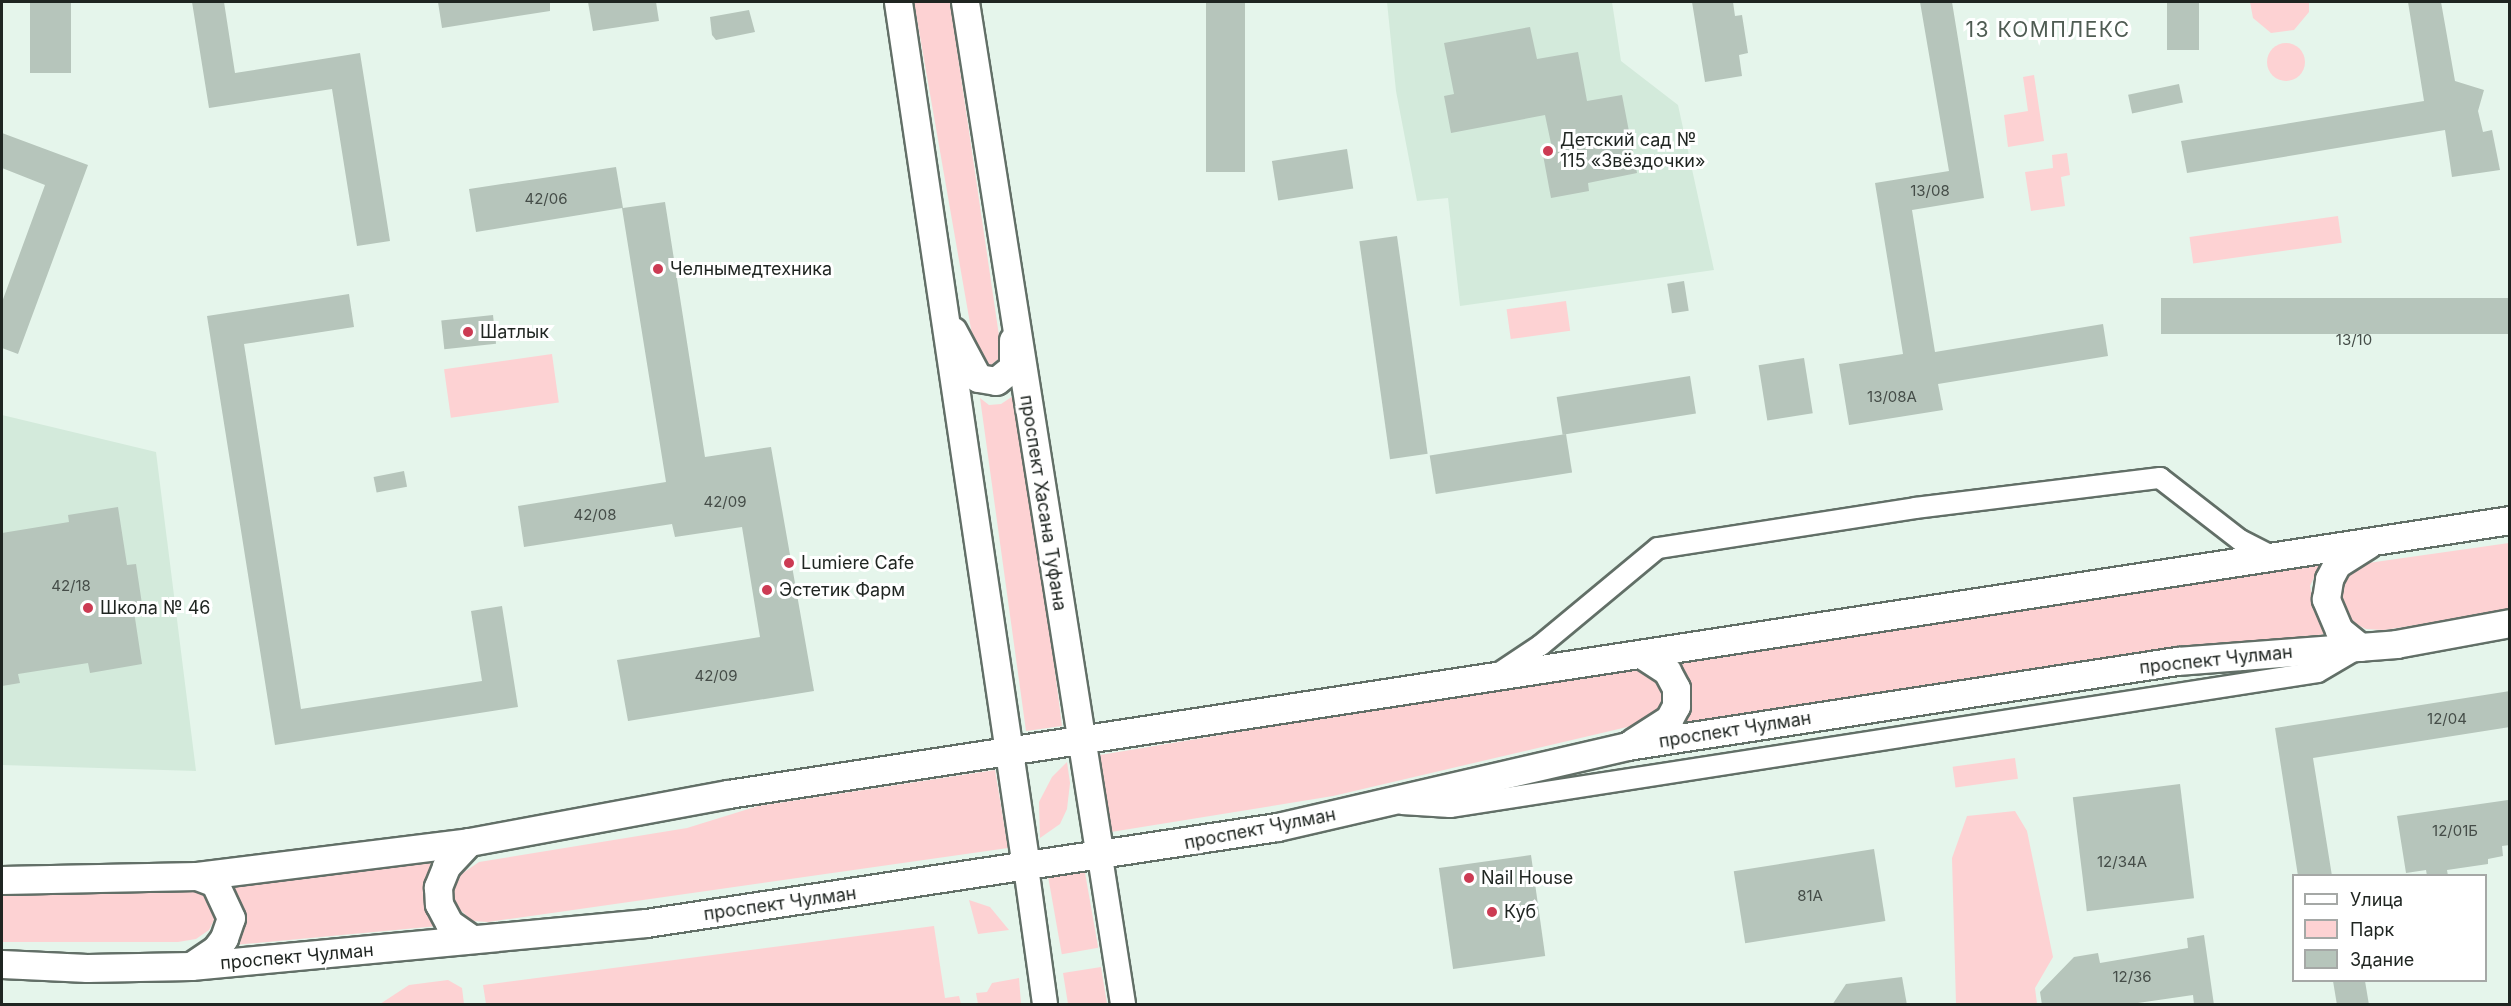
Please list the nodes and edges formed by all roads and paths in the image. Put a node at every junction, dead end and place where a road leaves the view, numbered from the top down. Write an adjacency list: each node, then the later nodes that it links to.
1 (898, 2): 4 (main road)
2 (965, 2): 3 (main road, проспект Хасана Туфана)
3 (1013, 302): 4 (main road); 12 (main road, проспект Хасана Туфана)
4 (943, 311): 14 (main road)
5 (2510, 520): 6 (main road)
6 (2371, 543): 7 (main road); 9 (main road)
7 (2270, 555): 10 (main road); 11 (street)
8 (2510, 623): 9 (main road, проспект Чулман)
9 (2360, 647): 13 (main road, проспект Чулман); 15 (street)
10 (1644, 656): 11 (main road); 13 (main road)
11 (1498, 674): 12 (main road)
12 (1079, 741): 14 (main road); 17 (main road, проспект Хасана Туфана)
13 (1627, 746): 15 (main road, проспект Чулман)
14 (1008, 751): 16 (main road); 18 (main road)
15 (1387, 804): 17 (main road, проспект Чулман)
16 (469, 842): 19 (main road); 21 (main road)
17 (1100, 857): 18 (main road, проспект Чулман); 25 (street, проспект Хасана Туфана)
18 (1026, 867): 21 (main road, проспект Чулман); 24 (street)
19 (197, 876): 20 (main road); 23 (main road)
20 (2, 880)
21 (472, 939): 23 (main road, проспект Чулман)
22 (2, 964): 23 (main road, проспект Чулман)
23 (191, 966)
24 (1045, 1005)
25 (1123, 1005)

